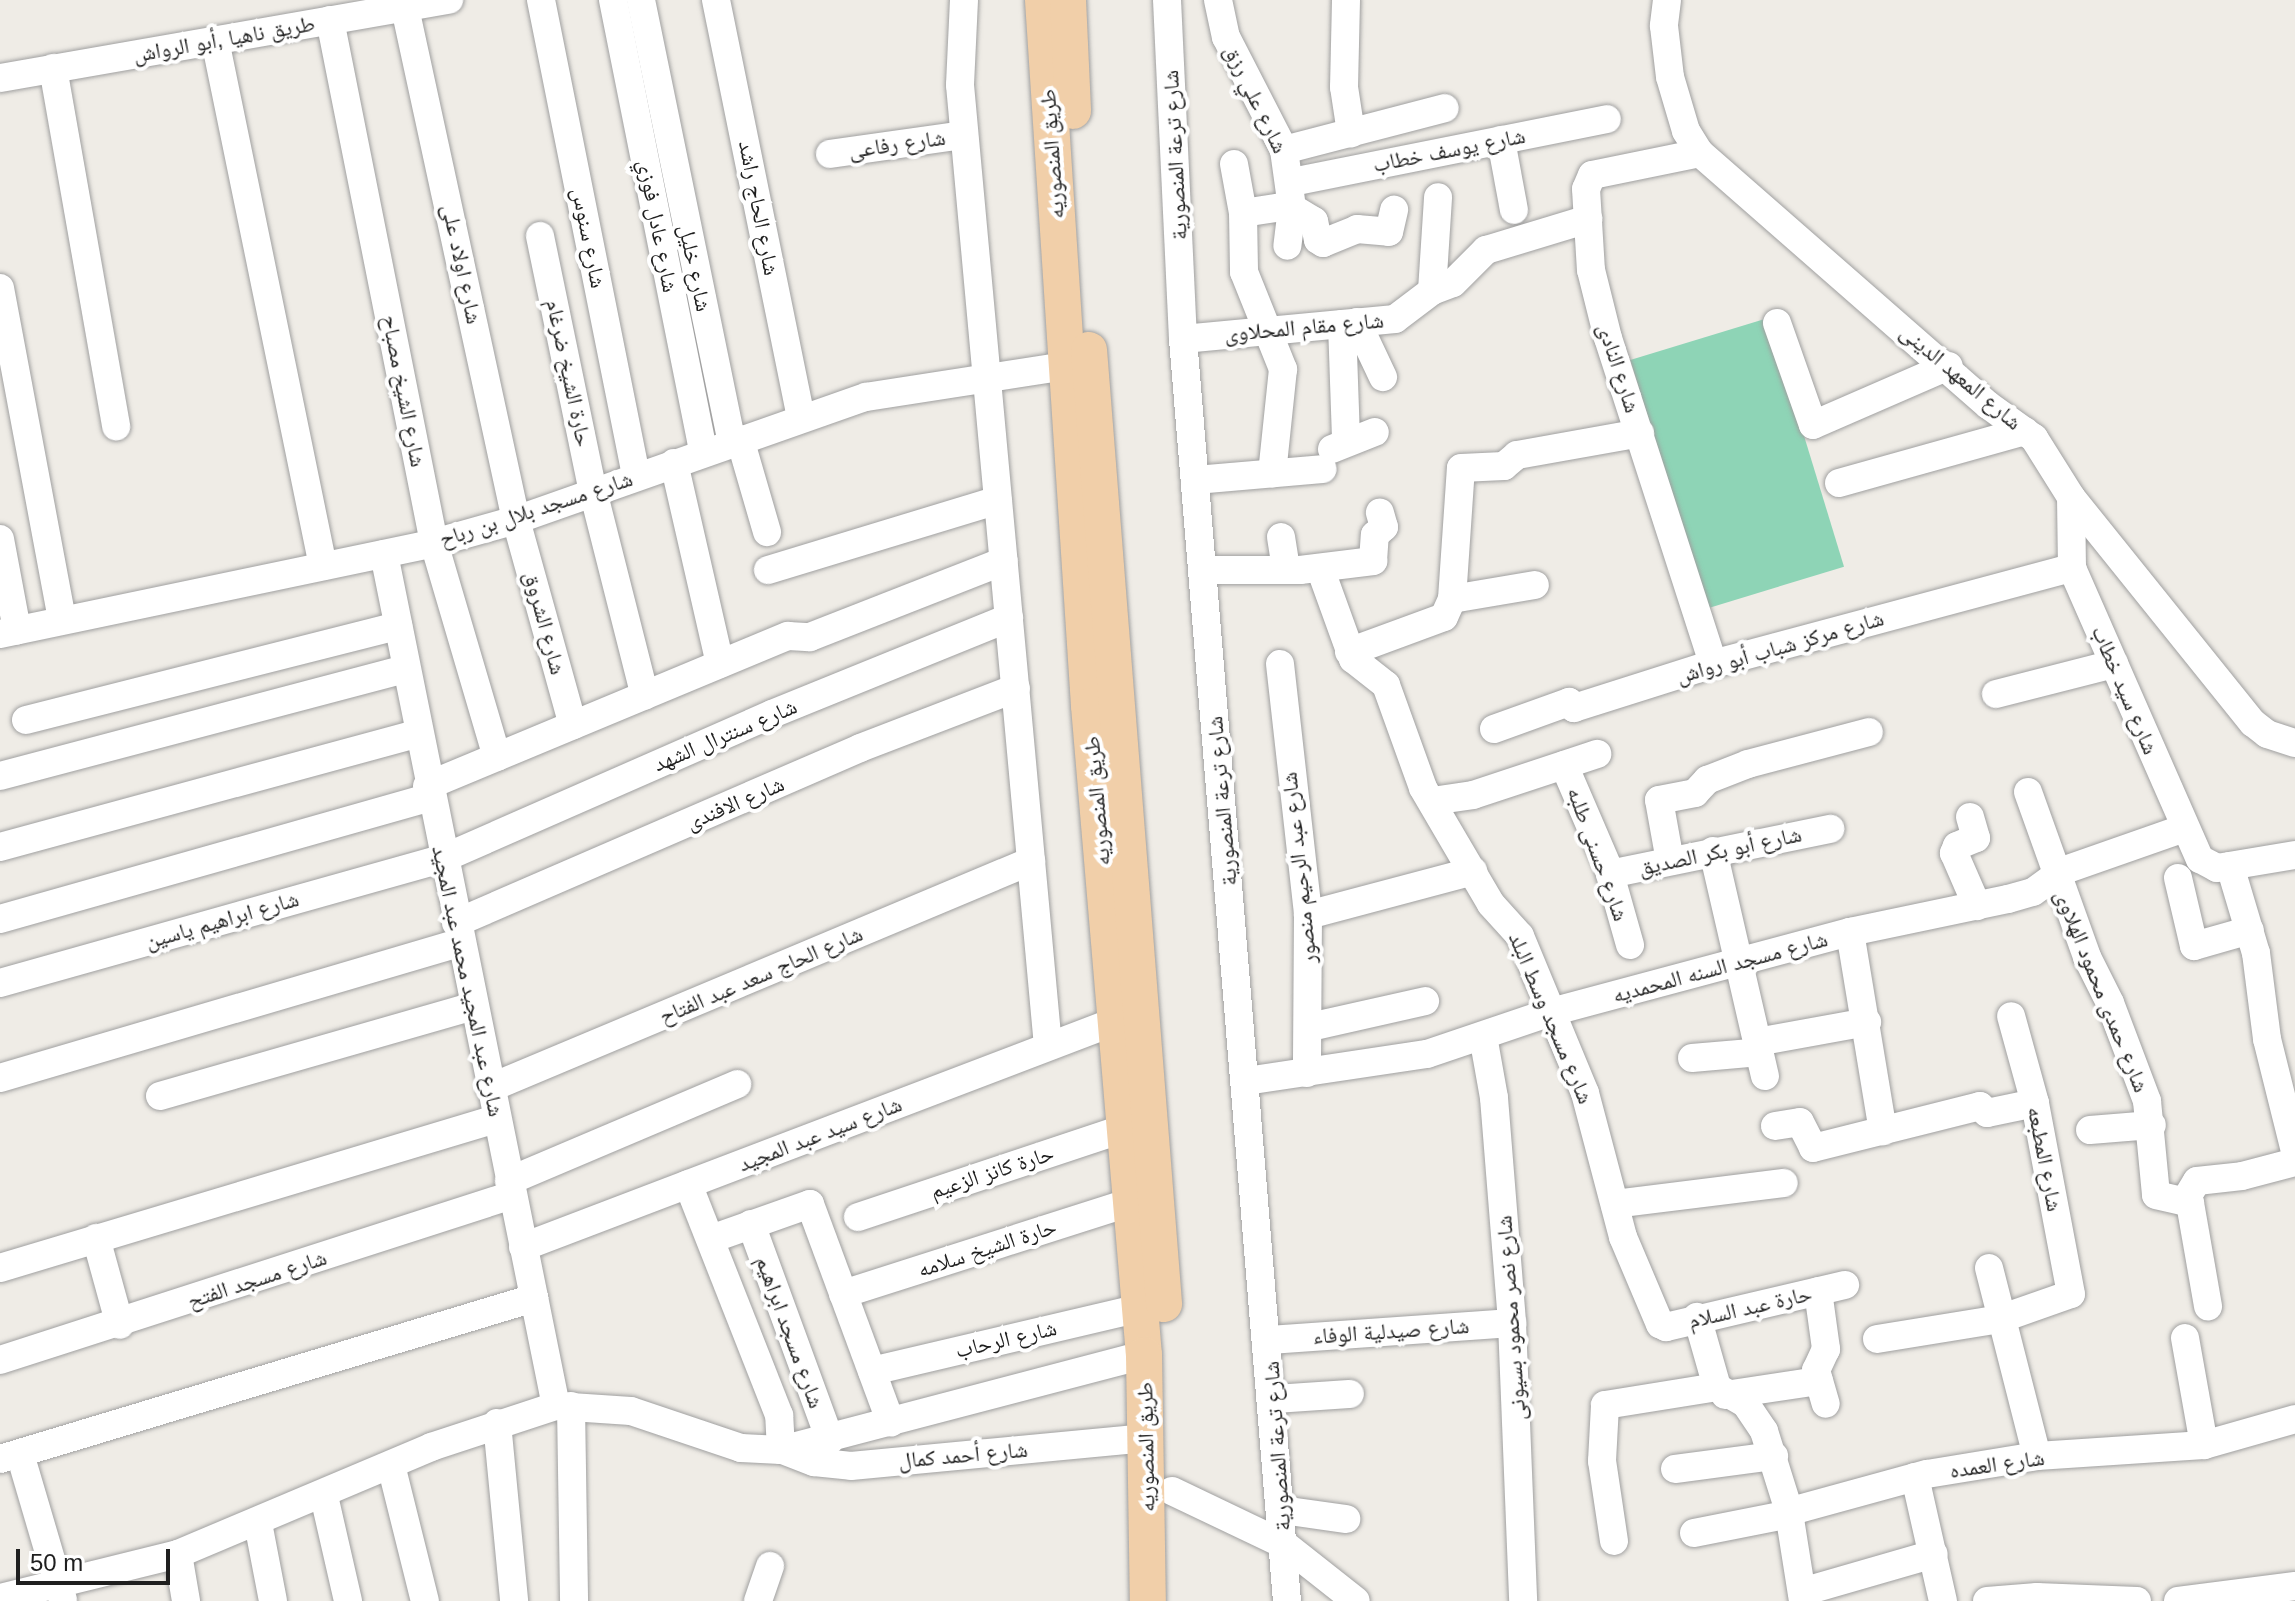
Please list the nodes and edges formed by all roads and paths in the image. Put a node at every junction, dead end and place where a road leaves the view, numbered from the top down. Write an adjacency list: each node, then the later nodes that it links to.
1 (541, 0): 55 (street, شارع سنوس)
2 (613, 0): 52 (street, شارع عادل فوزي)
3 (641, 0): 50 (street, شارع خليل)
4 (716, 0): 45 (street, شارع الحاج راشد)
5 (964, 0): 21 (street)
6 (1043, 0): 41 (main road, طريق المنصوريه)
7 (1068, 0): 90 (main road, طريق المنصوريه)
8 (1167, 0): 40 (street, شارع ترعة المنصورية)
9 (1218, 0): 23 (street, شارع علي رزق)
10 (1346, 0): 20 (street)
11 (1667, 0): 24 (street, شارع المعهد الدينى)
12 (424, 3): 13 (street, طريق ناهيا ,أبو الرواش); 62 (street, شارع اولاد على)
13 (358, 8): 14 (street, طريق ناهيا ,أبو الرواش)
14 (330, 20): 15 (street, طريق ناهيا ,أبو الرواش); 66 (street, شارع الشيخ مصباح)
15 (215, 40): 16 (street, طريق ناهيا ,أبو الرواش); 69 (street)
16 (53, 68): 17 (street, طريق ناهيا ,أبو الرواش); 46 (street)
17 (0, 78)
18 (1445, 108): 20 (street)
19 (1607, 119): 22 (street, شارع يوسف خطاب)
20 (1351, 133): 23 (street)
21 (964, 135): 25 (street, شارع رفاعى); 44 (street)
22 (1501, 140): 27 (street, شارع يوسف خطاب); 30 (street)
23 (1284, 150): 27 (street, شارع علي رزق)
24 (1700, 153): 32 (street, شارع النادى); 42 (street, شارع المعهد الدينى)
25 (830, 154)
26 (1234, 164): 31 (street)
27 (1292, 195): 29 (street); 31 (street, شارع يوسف خطاب); 34 (street, شارع علي رزق)
28 (1438, 197): 36 (street)
29 (1394, 210)
30 (1514, 210)
31 (1243, 213): 39 (street)
32 (1588, 219): 36 (street, شارع مقام المحلاوى); 49 (street, شارع النادى)
33 (540, 236): 58 (street, حارة الشيخ ضرغام)
34 (1287, 246)
35 (0, 288): 78 (street)
36 (1432, 291): 37 (street, شارع مقام المحلاوى)
37 (1349, 323): 39 (street, شارع مقام المحلاوى); 43 (street); 51 (street)
38 (1777, 323): 42 (street)
39 (1268, 331): 40 (street, شارع مقام المحلاوى); 54 (street)
40 (1183, 339): 56 (street, شارع ترعة المنصورية)
41 (1066, 366): 44 (street, شارع مسجد بلال بن رباح); 90 (main road, طريق المنصوريه)
42 (1949, 366): 47 (street, شارع المعهد الدينى)
43 (1383, 377)
44 (987, 378): 45 (street, شارع مسجد بلال بن رباح); 60 (street)
45 (801, 417): 50 (street, شارع مسجد بلال بن رباح)
46 (116, 427)
47 (2025, 431): 57 (street); 59 (street, شارع المعهد الدينى)
48 (1375, 432): 51 (street)
49 (1640, 433): 76 (street); 84 (street, شارع النادى)
50 (736, 441): 52 (street, شارع مسجد بلال بن رباح); 63 (street, شارع خليل)
51 (1346, 441): 54 (street)
52 (703, 452): 53 (street, شارع مسجد بلال بن رباح)
53 (674, 463): 55 (street, شارع مسجد بلال بن رباح); 82 (street)
54 (1272, 473): 56 (street)
55 (636, 476): 58 (street, شارع مسجد بلال بن رباح)
56 (1195, 480): 73 (street, شارع ترعة المنصورية)
57 (1839, 483)
58 (593, 491): 62 (street, شارع مسجد بلال بن رباح); 89 (street, حارة الشيخ ضرغام)
59 (2071, 497): 71 (street, شارع سيد خطاب); 96 (street, شارع المعهد الدينى)
60 (998, 500): 68 (street); 72 (street)
61 (1380, 513): 70 (street)
62 (516, 520): 66 (street, شارع مسجد بلال بن رباح); 92 (street, شارع الشروق)
63 (767, 532)
64 (1281, 537): 74 (street)
65 (0, 539): 80 (street)
66 (434, 543): 67 (street, شارع مسجد بلال بن رباح); 98 (street, شارع الشيخ مصباح)
67 (384, 554): 69 (street, شارع مسجد بلال بن رباح); 79 (street, شارع عبد المجيد محمد عبد المجيد)
68 (1004, 561): 77 (street); 82 (street)
69 (323, 566): 78 (street, شارع مسجد بلال بن رباح)
70 (1320, 568): 74 (street); 81 (street, شارع مسجد وسط البلد)
71 (2072, 568): 84 (street, شارع مركز شباب أبو رواش); 85 (street, شارع سيد خطاب)
72 (768, 570)
73 (1203, 570): 74 (street); 140 (street, شارع ترعة المنصورية)
74 (1286, 570)
75 (1535, 585): 76 (street)
76 (1452, 599): 81 (street)
77 (1009, 618): 87 (street); 110 (street, شارع سنترال الشهد)
78 (62, 620): 80 (street, شارع مسجد بلال بن رباح)
79 (398, 626): 86 (street, شارع عبد المجيد محمد عبد المجيد); 91 (street)
80 (8, 632)
81 (1349, 652): 103 (street, شارع مسجد وسط البلد)
82 (720, 664): 89 (street)
83 (1280, 664): 119 (street, شارع عبد الرحيم منصور)
84 (1713, 664): 93 (street, شارع مركز شباب أبو رواش)
85 (2114, 664): 88 (street); 105 (street, شارع سيد خطاب)
86 (405, 669): 95 (street, شارع عبد المجيد محمد عبد المجيد); 100 (street)
87 (1016, 688): 111 (street); 123 (street, شارع الافندى)
88 (1996, 694)
89 (645, 696): 92 (street)
90 (1104, 705): 131 (main road, طريق المنصوريه); 199 (main road, طريق المنصوريه)
91 (26, 720)
92 (573, 725): 98 (street)
93 (1494, 729)
94 (1869, 732): 112 (street)
95 (417, 734): 101 (street, شارع عبد المجيد محمد عبد المجيد); 107 (street)
96 (2295, 743)
97 (1597, 754): 99 (street)
98 (497, 757): 101 (street)
99 (1564, 765): 103 (street); 115 (street, شارع حسنى طلبه)
100 (0, 776)
101 (428, 792): 110 (street, شارع عبد المجيد محمد عبد المجيد); 120 (street)
102 (2028, 792): 116 (street, شارع حمدى محمود الهلاوى)
103 (1432, 801): 114 (street, شارع مسجد وسط البلد)
104 (1970, 817): 118 (street)
105 (2185, 828): 113 (street, شارع سيد خطاب); 116 (street, شارع مسجد السنه المحمديه)
106 (1830, 829): 108 (street, شارع أبو بكر الصديق)
107 (0, 847)
108 (1713, 851): 112 (street, شارع أبو بكر الصديق); 125 (street)
109 (2295, 855): 113 (street)
110 (444, 858): 123 (street, شارع عبد المجيد محمد عبد المجيد); 126 (street, شارع ابراهيم ياسين)
111 (1031, 861): 135 (street); 142 (street, شارع الحاج سعد عبد الفتاح)
112 (1670, 861): 115 (street, شارع أبو بكر الصديق)
113 (2224, 867): 121 (street)
114 (1473, 871): 119 (street); 129 (street, شارع مسجد وسط البلد)
115 (1610, 874): 124 (street, شارع حسنى طلبه)
116 (2056, 875): 118 (street, شارع مسجد السنه المحمديه); 146 (street, شارع حمدى محمود الهلاوى)
117 (2178, 878): 121 (street)
118 (1977, 906): 122 (street, شارع مسجد السنه المحمديه)
119 (1308, 915): 133 (street, شارع عبد الرحيم منصور)
120 (0, 919)
121 (2250, 930): 151 (street)
122 (1850, 932): 125 (street, شارع مسجد السنه المحمديه); 132 (street)
123 (458, 933): 128 (street, شارع عبد المجيد محمد عبد المجيد); 139 (street, شارع الافندى)
124 (1630, 945)
125 (1740, 961): 129 (street, شارع مسجد السنه المحمديه); 136 (street)
126 (0, 983)
127 (1425, 1001): 133 (street)
128 (473, 1006): 142 (street, شارع عبد المجيد محمد عبد المجيد); 143 (street)
129 (1551, 1012): 134 (street, شارع مسجد السنه المحمديه); 158 (street, شارع مسجد وسط البلد)
130 (2011, 1016): 144 (street, شارع المطبعه)
131 (1116, 1021): 135 (street, شارع سيد عبد المجيد); 148 (main road, طريق المنصوريه)
132 (1867, 1022): 136 (street); 150 (street)
133 (1310, 1027): 138 (street, شارع عبد الرحيم منصور)
134 (1483, 1036): 138 (street, شارع مسجد السنه المحمديه); 173 (street, شارع نصر محمود بسيونى)
135 (1048, 1046): 154 (street, شارع سيد عبد المجيد)
136 (1760, 1057): 137 (street)
137 (1692, 1058)
138 (1307, 1073): 140 (street, شارع مسجد السنه المحمديه)
139 (0, 1078)
140 (1246, 1081): 177 (street, شارع ترعة المنصورية)
141 (737, 1084): 155 (street, شارع مسجد الفتح)
142 (490, 1088): 145 (street, شارع عبد المجيد محمد عبد المجيد)
143 (160, 1096)
144 (2035, 1103): 150 (street); 171 (street, شارع المطبعه)
145 (496, 1119): 155 (street, شارع عبد المجيد محمد عبد المجيد); 161 (street)
146 (2152, 1125): 149 (street); 156 (street, شارع حمدى محمود الهلاوى)
147 (1775, 1126): 150 (street)
148 (1125, 1128): 157 (main road, طريق المنصوريه); 159 (street, حارة كانز الزعيم)
149 (2090, 1130)
150 (1883, 1131)
151 (2295, 1151)
152 (2295, 1162): 156 (street)
153 (1784, 1183): 158 (street)
154 (688, 1184): 162 (street); 163 (street, شارع سيد عبد المجيد)
155 (511, 1188): 163 (street, شارع عبد المجيد محمد عبد المجيد); 174 (street, شارع مسجد الفتح)
156 (2186, 1199): 168 (street)
157 (1131, 1202): 166 (street, حارة الشيخ سلامه); 169 (main road, طريق المنصوريه)
158 (1615, 1204): 172 (street, شارع مسجد وسط البلد)
159 (858, 1217)
160 (751, 1224): 162 (street); 166 (street); 189 (street, شارع مسجد ابراهيم)
161 (96, 1238): 164 (street); 174 (street)
162 (711, 1239): 191 (street)
163 (523, 1247): 167 (street, شارع عبد المجيد محمد عبد المجيد)
164 (0, 1268)
165 (1989, 1268): 171 (street)
166 (843, 1294): 180 (street)
167 (534, 1298): 184 (street, شارع عبد المجيد محمد عبد المجيد); 192 (street)
168 (2208, 1306)
169 (1141, 1308): 178 (main road, طريق المنصوريه); 180 (street, شارع الرحاب)
170 (1697, 1317): 172 (street, حارة عبد السلام); 181 (street); 181 (street, حارة عبد السلام)
171 (2000, 1319): 176 (street); 194 (street)
172 (1658, 1320)
173 (1512, 1323): 177 (street, شارع صيدلية الوفاء); 226 (street, شارع نصر محمود بسيونى)
174 (120, 1325): 179 (street, شارع مسجد الفتح)
175 (2185, 1338): 190 (street)
176 (1877, 1339)
177 (1269, 1340): 183 (street, شارع ترعة المنصورية)
178 (1144, 1355): 187 (street); 188 (main road, طريق المنصوريه)
179 (0, 1360)
180 (872, 1371): 187 (street)
181 (1721, 1391): 193 (street); 205 (street)
182 (1350, 1394): 183 (street)
183 (1274, 1399): 200 (street, شارع ترعة المنصورية)
184 (564, 1406): 186 (street); 191 (street); 220 (street, شارع عبد المجيد محمد عبد المجيد)
185 (2295, 1419): 190 (street, شارع العمده)
186 (497, 1423): 195 (street); 219 (street)
187 (891, 1423): 189 (street)
188 (1147, 1438): 191 (street, شارع أحمد كمال); 222 (main road, طريق المنصوريه)
189 (830, 1440): 191 (street)
190 (2204, 1445): 194 (street, شارع العمده)
191 (781, 1450)
192 (10, 1456): 211 (street)
193 (1774, 1456): 196 (street); 201 (street)
194 (2037, 1456): 197 (street, شارع العمده)
195 (391, 1465): 198 (street); 218 (street)
196 (1675, 1469)
197 (1915, 1477): 201 (street, شارع العمده); 208 (street)
198 (324, 1496): 203 (street); 217 (street)
199 (1185, 1496): 206 (street); 223 (main road, طريق المنصوريه)
200 (1282, 1510): 202 (street); 206 (street, شارع ترعة المنصورية)
201 (1790, 1514): 204 (street, شارع العمده); 212 (street)
202 (1346, 1519)
203 (258, 1523): 207 (street); 216 (street)
204 (1694, 1533)
205 (1614, 1541)
206 (1285, 1545): 224 (street, شارع ترعة المنصورية); 225 (street)
207 (178, 1554): 211 (street); 215 (street)
208 (1934, 1554): 212 (street); 227 (street)
209 (770, 1566): 221 (street)
210 (2295, 1586): 230 (street)
211 (61, 1592): 213 (street)
212 (1803, 1596)
213 (0, 1598)
214 (2037, 1599): 228 (street); 229 (street)
215 (186, 1601)
216 (273, 1601)
217 (348, 1601)
218 (425, 1601)
219 (514, 1601)
220 (574, 1601)
221 (758, 1601)
222 (1148, 1601)
223 (1168, 1601)
224 (1287, 1601)
225 (1356, 1601)
226 (1523, 1601)
227 (1943, 1601)
228 (1987, 1601)
229 (2137, 1601)
230 (2178, 1601)

